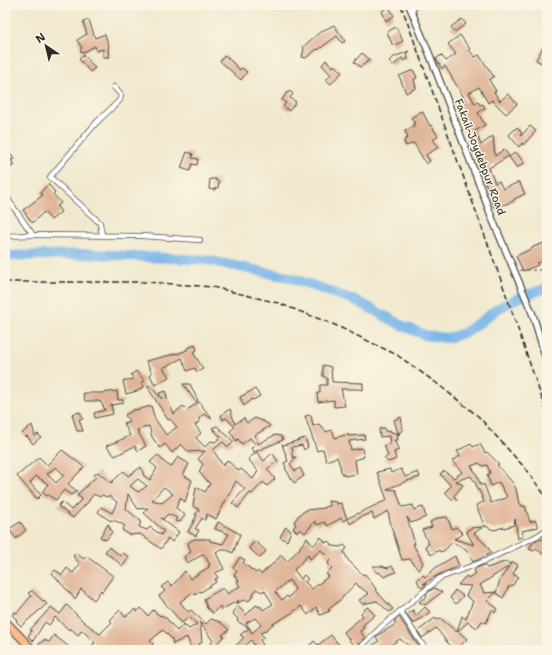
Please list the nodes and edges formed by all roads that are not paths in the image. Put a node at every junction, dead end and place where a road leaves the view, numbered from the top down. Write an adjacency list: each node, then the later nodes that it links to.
1 (418, 5): 2 (street)
2 (410, 8): 9 (street, Fakail-Joydebpur Road)
3 (114, 87): 6 (street)
4 (5, 194): 5 (street)
5 (33, 235): 6 (street); 7 (street)
6 (102, 235): 8 (street)
7 (5, 236)
8 (200, 240)
9 (547, 362)
10 (547, 529): 11 (street)
11 (400, 611): 14 (street); 15 (street)
12 (5, 622): 13 (main road)
13 (33, 650)
14 (358, 650)
15 (426, 650)

